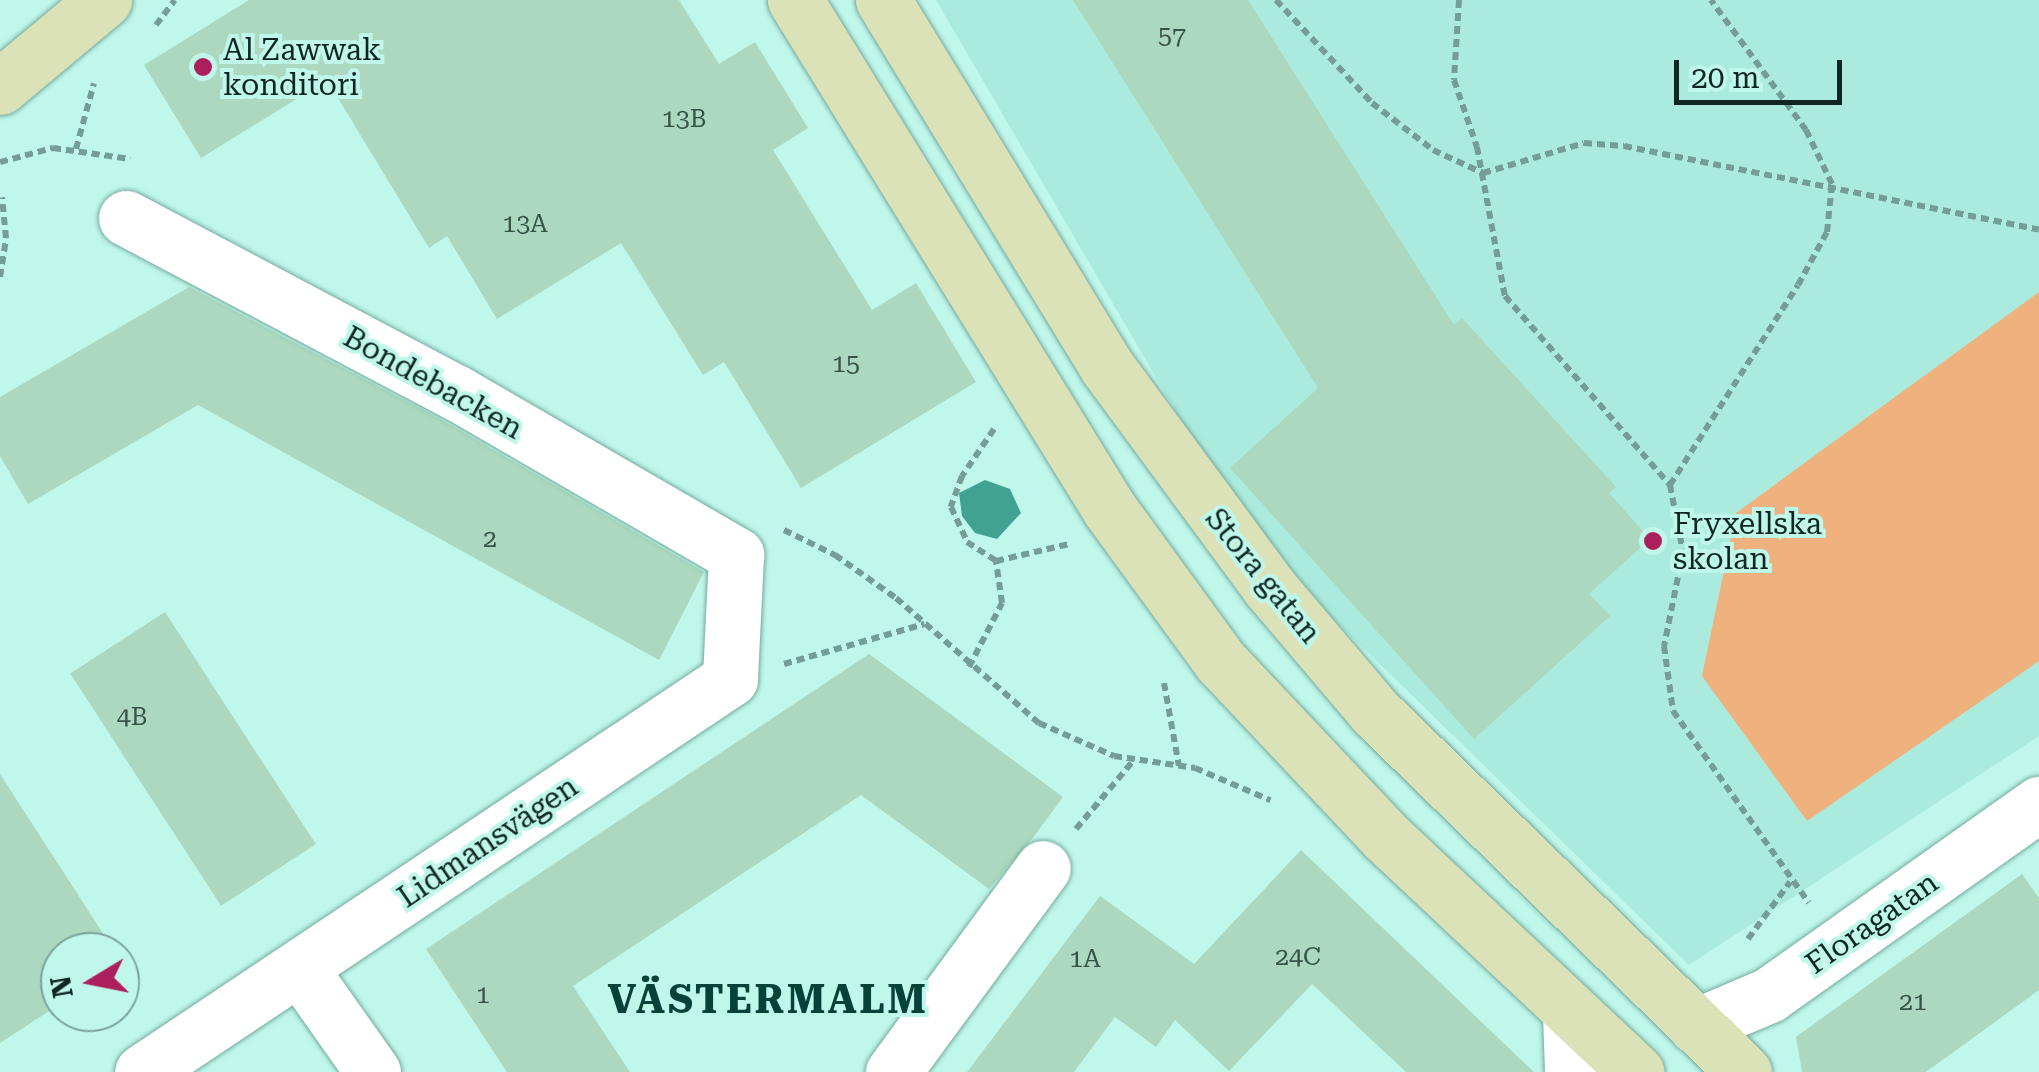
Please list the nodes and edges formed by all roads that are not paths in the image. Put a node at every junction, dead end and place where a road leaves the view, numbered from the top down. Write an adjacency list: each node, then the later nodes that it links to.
1 (104, 0): 4 (main road)
2 (795, 0): 10 (main road)
3 (883, 0): 11 (main road, Stora gatan)
4 (0, 87)
5 (126, 218): 6 (street, Bondebacken)
6 (730, 679): 9 (street, Lidmansvägen)
7 (2039, 804): 11 (street, Floragatan)
8 (1042, 868): 14 (street)
9 (301, 970): 12 (street, Lidmansvägen); 13 (street)
10 (1570, 1014): 15 (street); 16 (main road)
11 (1696, 1026): 17 (main road, Stora gatan)
12 (142, 1072)
13 (373, 1072)
14 (893, 1072)
15 (1572, 1072)
16 (1636, 1072)
17 (1744, 1072)

